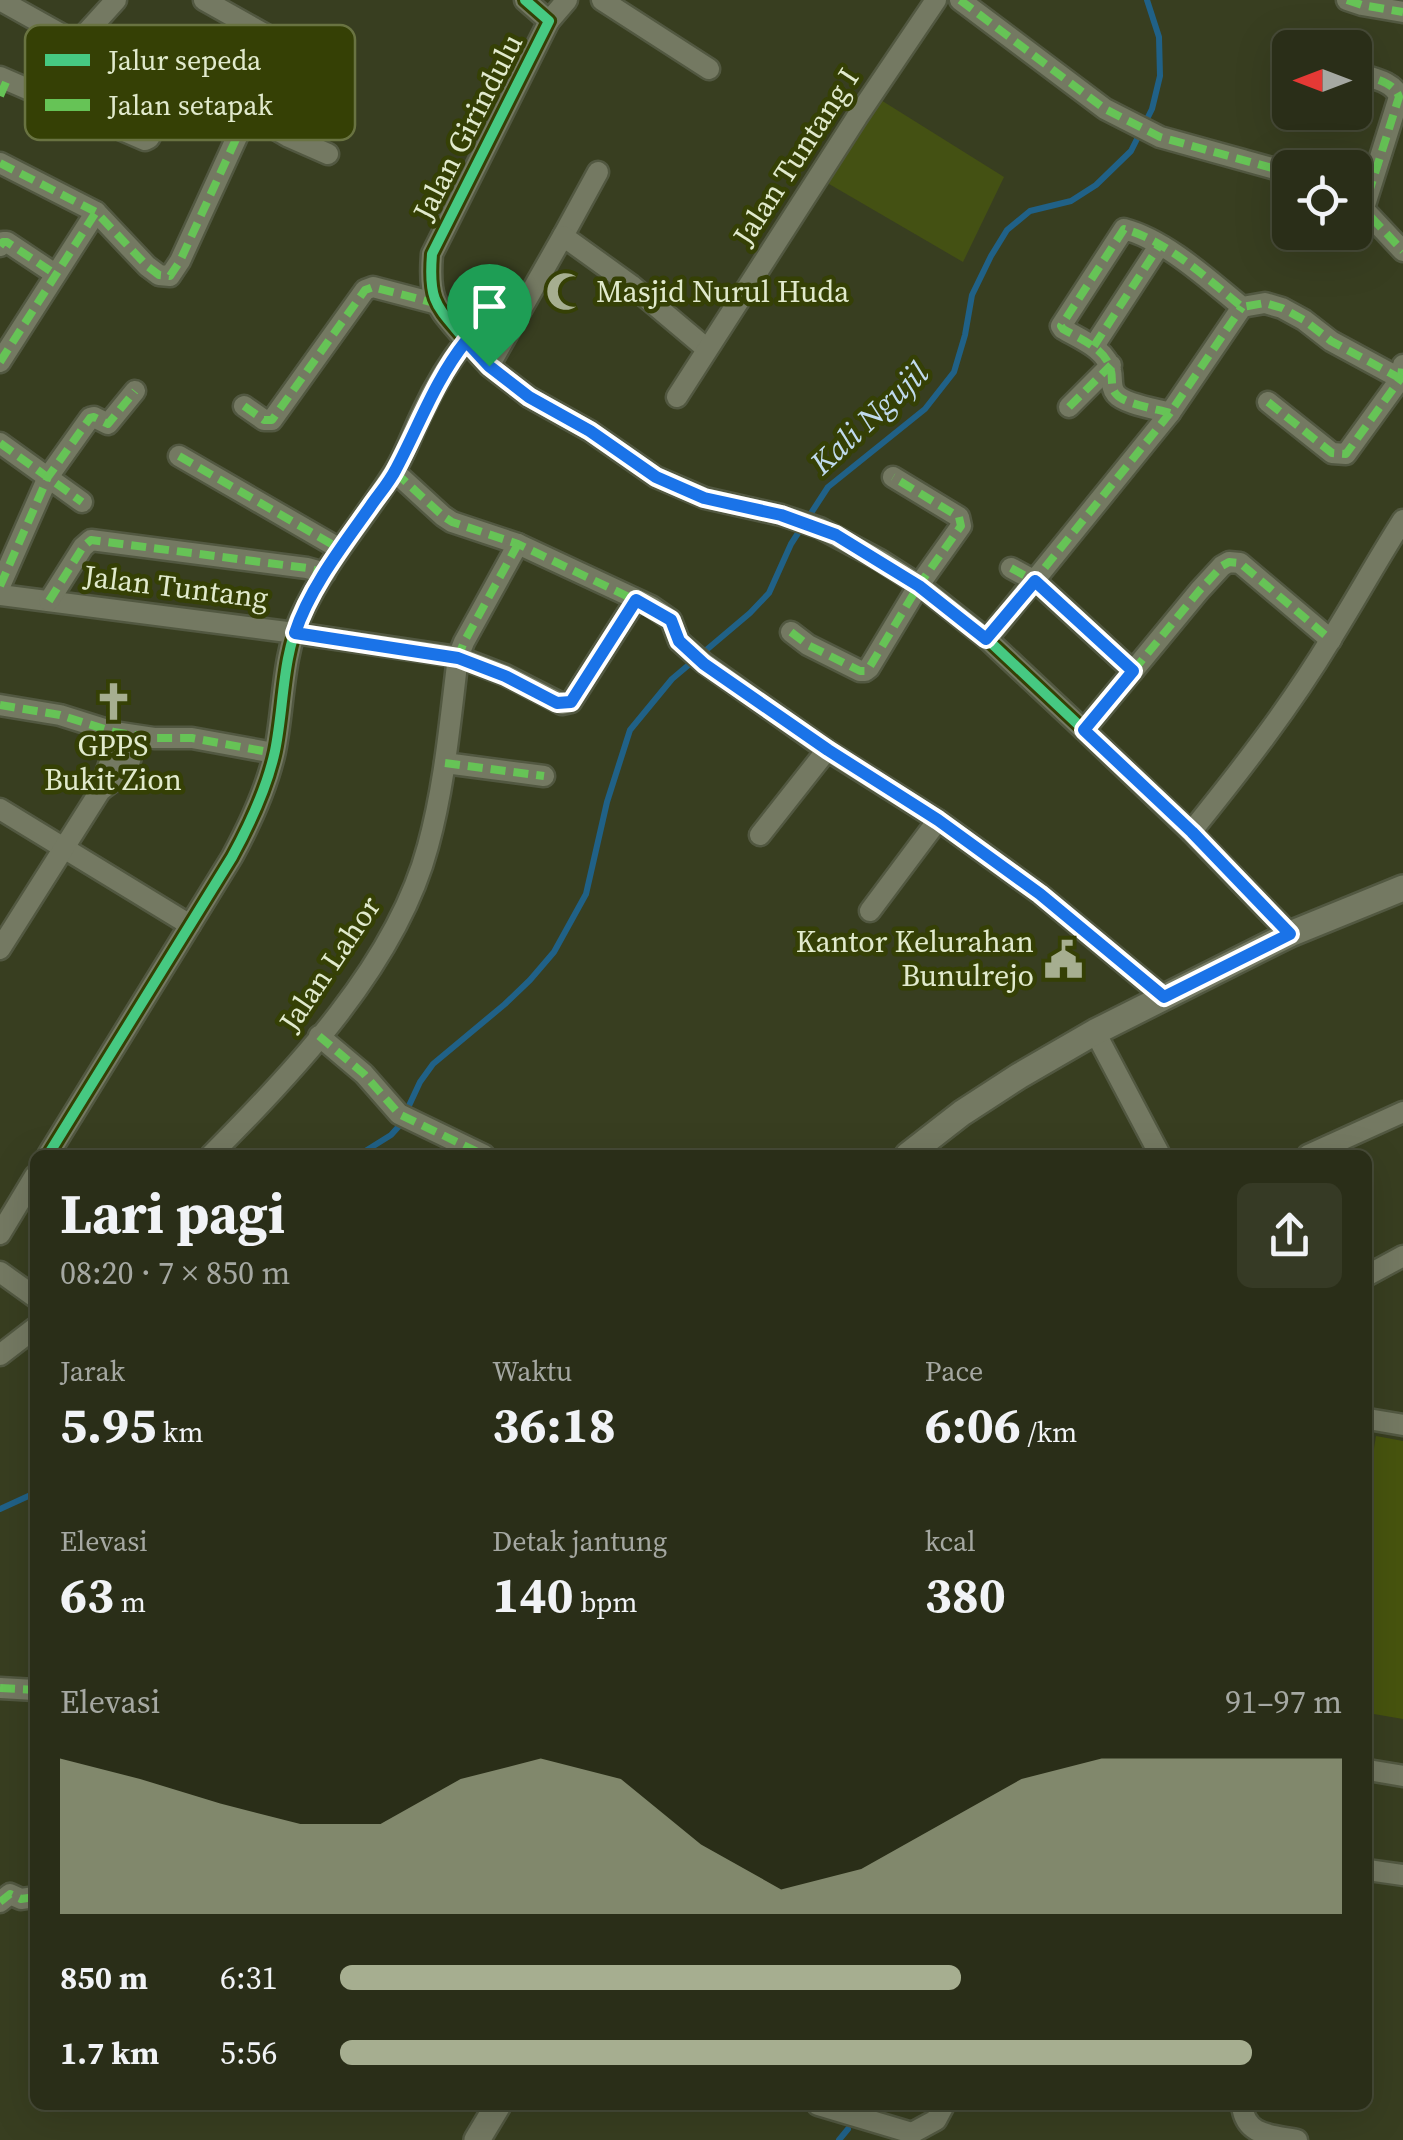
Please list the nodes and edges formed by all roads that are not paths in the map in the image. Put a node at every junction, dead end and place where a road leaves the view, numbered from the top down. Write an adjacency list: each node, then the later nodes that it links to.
1 (0, 0): 12 (street)
2 (116, 0): 13 (street)
3 (204, 0): 14 (street)
4 (525, 0): 11 (street, Jalan Girindulu)
5 (568, 0): 11 (street)
6 (602, 0): 15 (street)
7 (936, 0): 37 (street, Jalan Tuntang I)
8 (960, 0): 21 (street)
9 (1347, 0): 10 (street)
10 (1403, 12)
11 (549, 21): 31 (street, Jalan Girindulu)
12 (45, 25)
13 (93, 25)
14 (248, 25)
15 (710, 69)
16 (1372, 79): 22 (street)
17 (236, 140): 24 (street)
18 (296, 140): 19 (street)
19 (328, 154)
20 (0, 163): 24 (street)
21 (1272, 168)
22 (1372, 171)
23 (598, 172): 26 (street)
24 (96, 212): 30 (street)
25 (1372, 217): 29 (street)
26 (563, 236): 37 (street); 40 (street)
27 (0, 246): 30 (street)
28 (1159, 246): 32 (street); 36 (street); 36 (street)
29 (1403, 251)
30 (55, 274): 34 (street)
31 (434, 303): 35 (street); 45 (street)
32 (1242, 307): 41 (street); 47 (street)
33 (0, 319): 34 (street)
34 (18, 332): 38 (street)
35 (466, 341): 40 (street); 50 (street)
36 (1094, 346): 39 (street)
37 (707, 349): 43 (street, Jalan Tuntang I)
38 (0, 362)
39 (1111, 365): 46 (street); 47 (street)
40 (489, 366): 61 (street)
41 (1402, 374): 44 (street)
42 (135, 392): 51 (street)
43 (677, 397)
44 (1268, 402)
45 (244, 406)
46 (1069, 407)
47 (1170, 413): 59 (street)
48 (0, 443): 51 (street)
49 (179, 456): 56 (street)
50 (395, 472): 55 (street); 56 (street)
51 (48, 477): 53 (street); 60 (street)
52 (894, 477): 61 (street)
53 (82, 502)
54 (1403, 520): 68 (street)
55 (518, 544): 63 (street); 69 (street, Jalan Lahor)
56 (340, 549): 58 (street)
57 (1011, 568): 59 (street)
58 (325, 573): 64 (street); 66 (street)
59 (1035, 581): 67 (street); 70 (street)
60 (0, 586)
61 (919, 586): 65 (street); 67 (street)
62 (0, 595): 64 (street, Jalan Tuntang)
63 (636, 600): 69 (street, Jalan Tuntang); 74 (street)
64 (49, 601): 66 (street, Jalan Tuntang)
65 (790, 632)
66 (295, 633): 69 (street, Jalan Tuntang); 75 (street)
67 (986, 639): 72 (street)
68 (1331, 640): 70 (street); 80 (street)
69 (458, 658): 76 (street, Jalan Lahor)
70 (1133, 671): 72 (street)
71 (0, 705): 73 (street)
72 (1084, 730): 80 (street)
73 (132, 740): 75 (street); 82 (street)
74 (828, 750): 79 (street); 81 (street)
75 (274, 753): 85 (street)
76 (445, 763): 77 (street); 90 (street, Jalan Lahor)
77 (544, 776)
78 (0, 809): 82 (street)
79 (938, 820): 84 (street); 88 (street)
80 (1192, 832): 86 (street)
81 (760, 835)
82 (63, 848): 85 (street); 87 (street)
83 (1403, 888): 86 (street)
84 (870, 911)
85 (190, 924): 92 (street)
86 (1290, 934): 88 (street)
87 (0, 949)
88 (1164, 997): 89 (street)
89 (1095, 1032): 95 (street); 96 (street)
90 (319, 1036): 93 (street, Jalan Lahor); 94 (street)
91 (1403, 1112): 97 (street)
92 (51, 1150)
93 (217, 1150)
94 (474, 1150)
95 (914, 1150)
96 (1157, 1150)
97 (1319, 1150)
98 (30, 1184): 99 (street)
99 (0, 1234)
100 (1403, 1256): 102 (street)
101 (0, 1272): 103 (street)
102 (1372, 1273)
103 (30, 1293)
104 (30, 1332): 105 (street)
105 (0, 1355)
106 (1372, 1420): 107 (street)
107 (1403, 1425)
108 (0, 1688): 109 (street)
109 (30, 1690)
110 (1372, 1771): 111 (street)
111 (1403, 1776)
112 (1372, 1871): 113 (street)
113 (1403, 1875)
114 (30, 1898): 115 (street)
115 (0, 1902)
116 (495, 2110): 121 (street)
117 (833, 2110): 120 (street)
118 (941, 2110): 120 (street)
119 (1242, 2110): 122 (street)
120 (912, 2137)
121 (477, 2140)
122 (1297, 2140)

